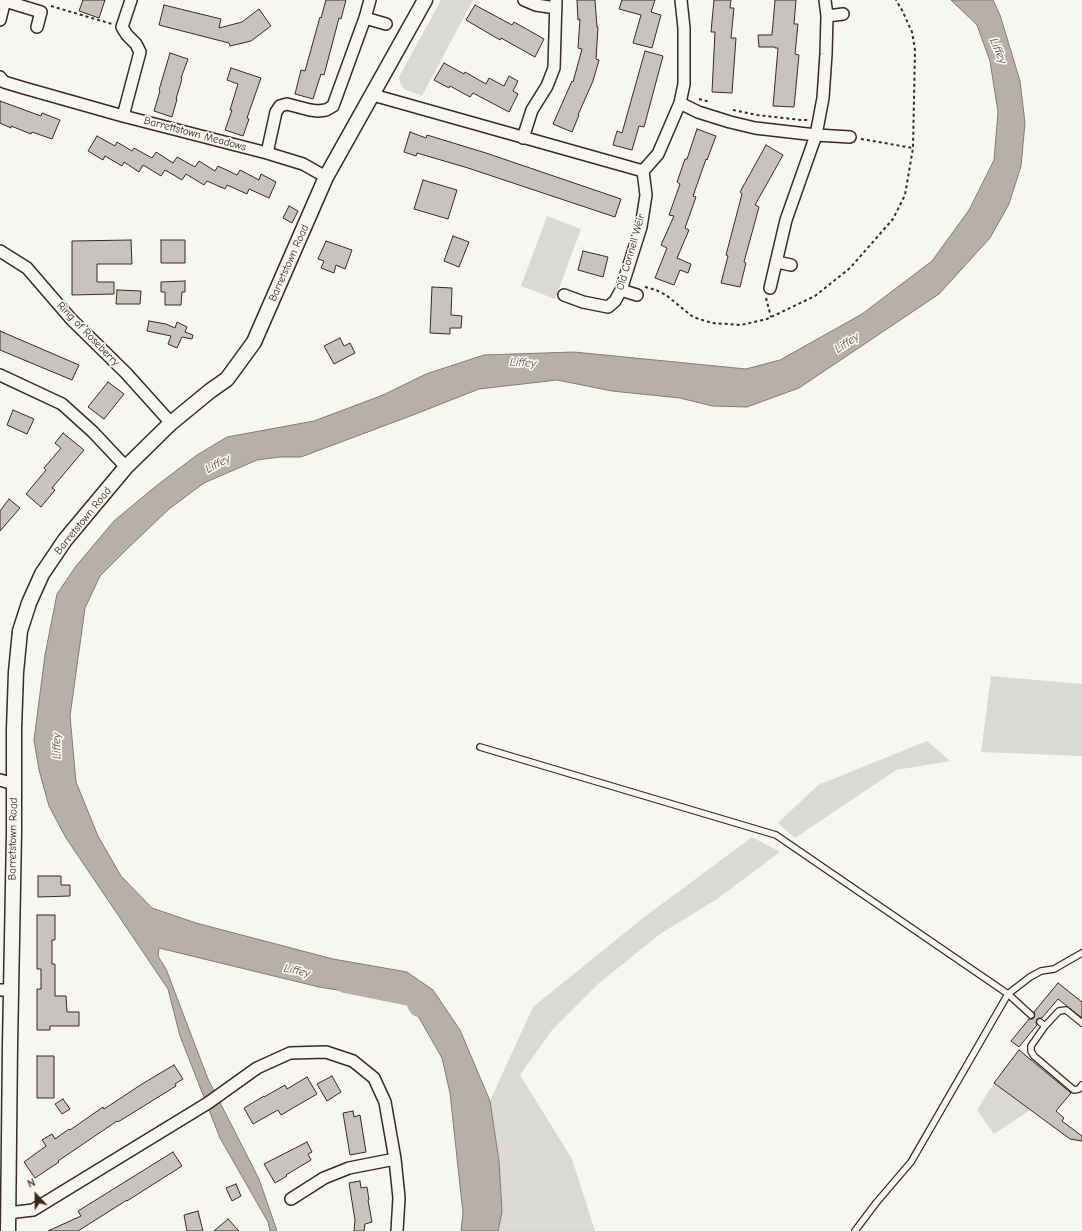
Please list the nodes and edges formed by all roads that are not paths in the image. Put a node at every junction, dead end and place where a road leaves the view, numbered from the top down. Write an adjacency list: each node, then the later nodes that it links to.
1 (131, 0): 18 (street)
2 (370, 0): 11 (street)
3 (425, 0): 16 (street, Barretstown Road)
4 (524, 0): 8 (street)
5 (680, 0): 17 (street)
6 (825, 0): 10 (street)
7 (5, 1): 12 (street); 14 (street)
8 (556, 4): 21 (street)
9 (843, 14): 10 (street)
10 (827, 16): 19 (street)
11 (365, 18): 13 (street); 22 (street)
12 (0, 20)
13 (386, 24)
14 (37, 27)
15 (0, 77): 18 (street, Barrettstown Meadows)
16 (373, 95): 21 (street); 24 (street, Barretstown Road)
17 (680, 103): 19 (street); 23 (street)
18 (123, 116): 22 (street, Barrettstown Meadows)
19 (816, 135): 20 (street); 26 (street)
20 (850, 137)
21 (523, 138): 23 (street)
22 (267, 153): 24 (street, Barrettstown Meadows)
23 (643, 171): 29 (street, Old Connell Weir)
24 (326, 177): 33 (street, Barretstown Road)
25 (0, 251): 33 (street, Ring of Roseberry)
26 (777, 262): 27 (street); 28 (street)
27 (791, 265)
28 (770, 288)
29 (621, 290): 30 (street, Old Connell Weir); 31 (street)
30 (564, 295)
31 (637, 295)
32 (0, 375): 34 (street)
33 (171, 424): 34 (street, Barretstown Road)
34 (126, 467): 37 (street, Barretstown Road)
35 (480, 747): 40 (lane)
36 (0, 780): 37 (street)
37 (14, 784): 39 (street, Barretstown Road)
38 (1082, 953): 40 (lane)
39 (5, 990): 48 (street, Barretstown Road)
40 (1008, 994): 41 (lane); 49 (lane)
41 (1031, 1015)
42 (1040, 1022): 44 (lane)
43 (1082, 1023): 44 (lane)
44 (1045, 1026): 45 (lane)
45 (1082, 1085)
46 (394, 1159): 47 (street); 48 (street); 51 (street)
47 (291, 1199)
48 (8, 1213): 50 (street, Barretstown Road)
49 (854, 1230)
50 (8, 1231)
51 (397, 1231)

